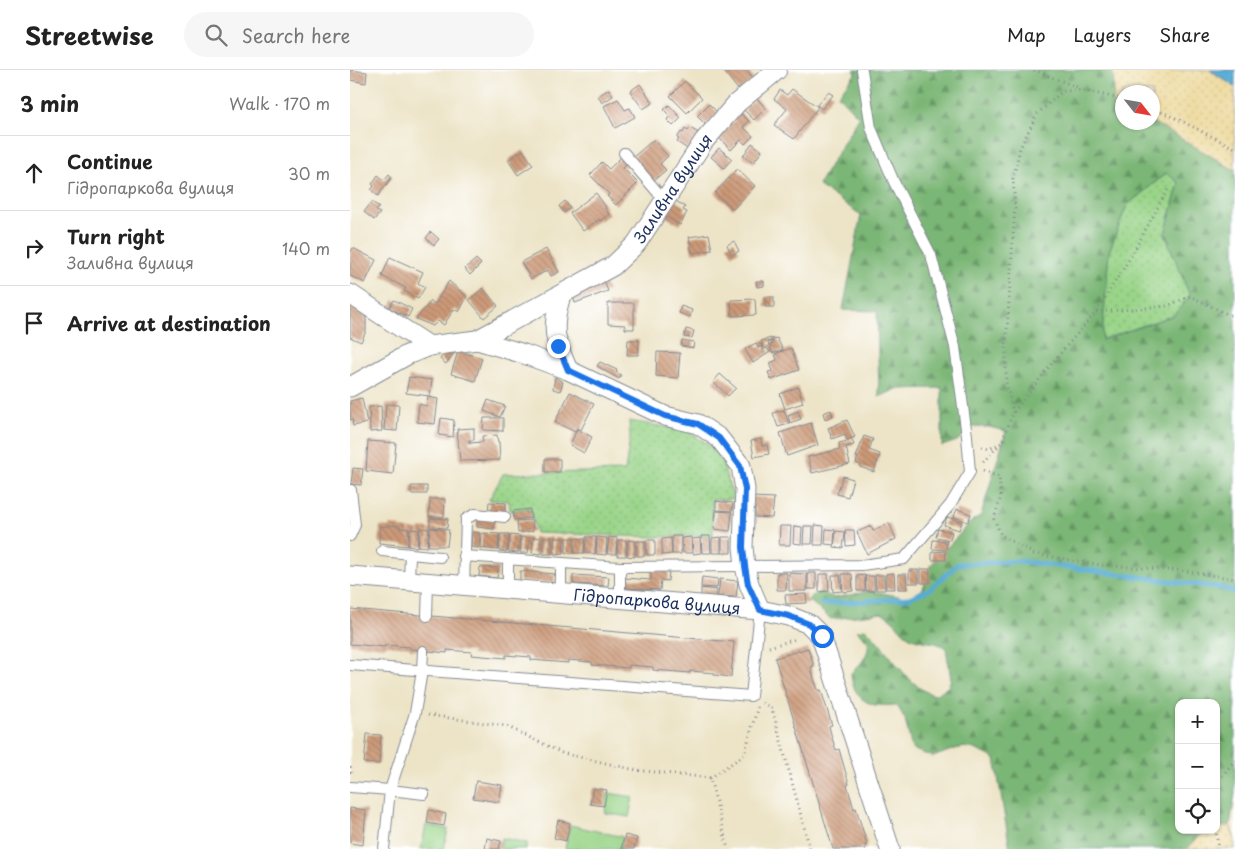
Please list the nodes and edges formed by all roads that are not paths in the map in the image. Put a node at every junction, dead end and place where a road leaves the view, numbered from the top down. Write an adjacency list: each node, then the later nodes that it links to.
1 (777, 70): 4 (street, Заливна вулиця)
2 (862, 70): 20 (lane)
3 (624, 153): 4 (lane)
4 (665, 201): 6 (street, Заливна вулиця)
5 (350, 294): 8 (street)
6 (561, 295): 7 (street, Заливна вулиця); 9 (street)
7 (477, 340): 8 (street, Заливна вулиця); 9 (street, Заливна вулиця)
8 (429, 346): 10 (street, Заливна вулиця)
9 (568, 370): 20 (street, Заливна вулиця)
10 (350, 387)
11 (352, 490): 13 (lane)
12 (505, 517): 17 (lane)
13 (350, 536)
14 (382, 551): 15 (lane)
15 (410, 554): 16 (lane); 23 (lane)
16 (440, 556)
17 (464, 556): 18 (lane); 25 (lane)
18 (508, 559): 19 (lane); 26 (lane)
19 (561, 563): 21 (lane); 27 (lane)
20 (745, 566): 21 (lane); 29 (street, Заливна вулиця)
21 (620, 567): 28 (lane)
22 (350, 576): 23 (street, Гідропаркова вулиця)
23 (409, 581): 24 (street, Гідропаркова вулиця)
24 (428, 583): 25 (street, Гідропаркова вулиця); 30 (lane)
25 (464, 586): 26 (street, Гідропаркова вулиця)
26 (508, 590): 27 (street, Гідропаркова вулиця)
27 (561, 594): 28 (street, Гідропаркова вулиця)
28 (620, 599): 29 (street, Гідропаркова вулиця)
29 (760, 610): 33 (lane); 38 (street, Гідропаркова вулиця)
30 (427, 616)
31 (424, 651): 33 (lane)
32 (350, 665): 33 (lane)
33 (422, 671): 35 (lane)
34 (350, 787): 35 (lane)
35 (390, 790): 36 (lane); 37 (lane)
36 (424, 794)
37 (384, 849)
38 (890, 849)

